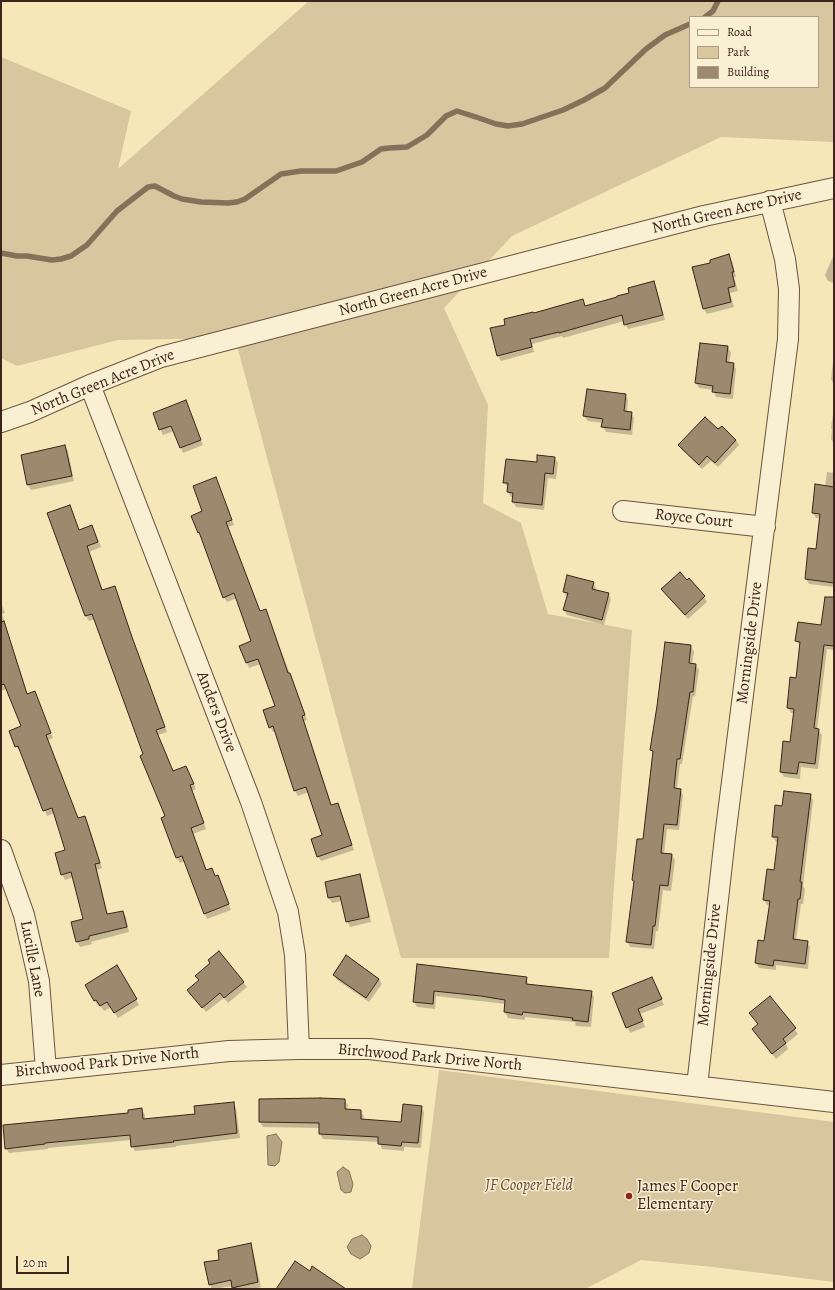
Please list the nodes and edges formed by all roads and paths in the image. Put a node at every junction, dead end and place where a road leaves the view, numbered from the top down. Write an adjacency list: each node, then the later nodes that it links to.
1 (834, 188): 2 (street, North Green Acre Drive)
2 (770, 202): 3 (street, North Green Acre Drive); 6 (street, Morningside Drive)
3 (90, 385): 4 (street, North Green Acre Drive); 8 (street, Anders Drive)
4 (1, 422)
5 (623, 511): 6 (street, Royce Court)
6 (765, 527): 11 (street, Morningside Drive)
7 (1, 850): 9 (street, Lucille Lane)
8 (298, 1048): 9 (street, Birchwood Park Drive North); 11 (street, Birchwood Park Drive North)
9 (46, 1070): 10 (street, Birchwood Park Drive North)
10 (1, 1075)
11 (697, 1086): 12 (street, Birchwood Park Drive North)
12 (834, 1102)

